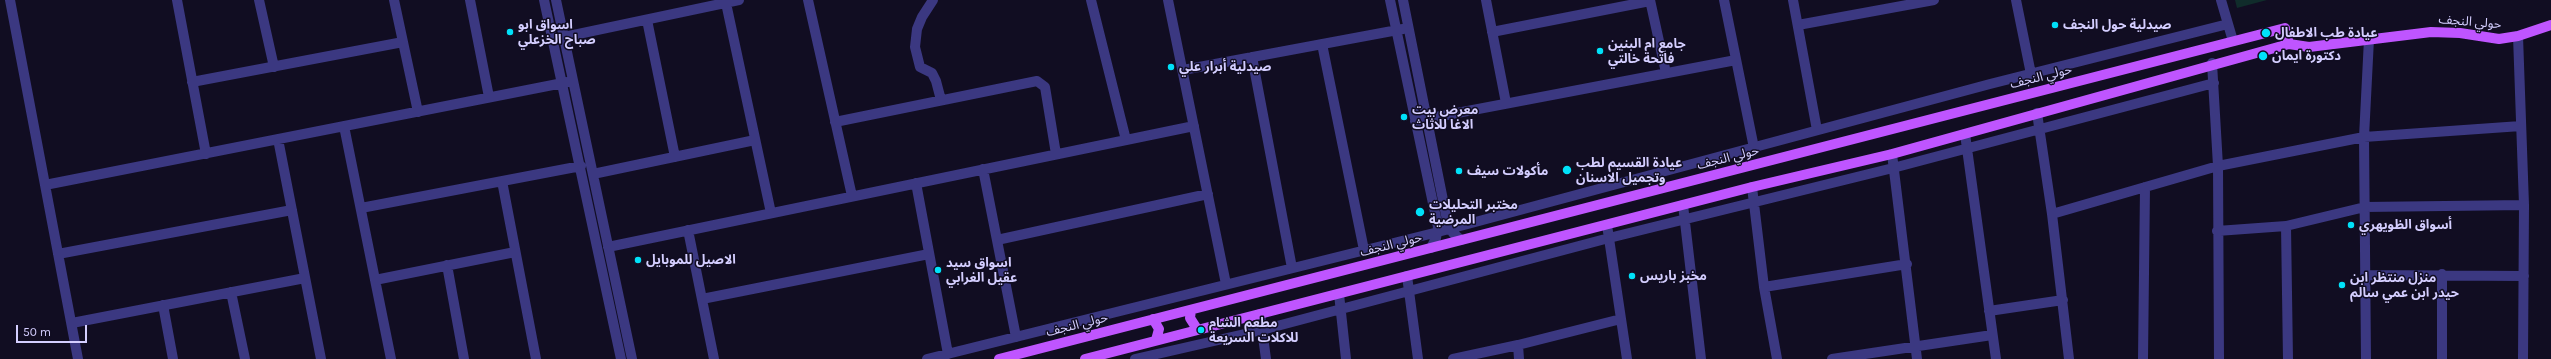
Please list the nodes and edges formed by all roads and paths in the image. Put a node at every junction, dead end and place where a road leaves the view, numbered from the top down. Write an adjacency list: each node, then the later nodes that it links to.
1 (10, 0): 79 (street)
2 (177, 0): 45 (street)
3 (394, 0): 34 (street)
4 (470, 0): 48 (street)
5 (544, 0): 46 (street)
6 (556, 0): 31 (street)
7 (739, 0): 22 (street)
8 (808, 0): 55 (street)
9 (933, 0): 49 (street)
10 (1091, 0): 65 (street)
11 (1168, 0): 41 (street)
12 (1390, 0): 28 (street)
13 (1403, 0): 27 (street)
14 (1486, 0): 29 (street)
15 (1650, 0): 29 (street); 42 (street)
16 (1724, 0): 38 (street)
17 (1793, 0): 25 (street)
18 (1934, 0): 25 (street)
19 (2016, 0): 43 (street)
20 (2221, 0): 24 (street)
21 (263, 1): 40 (street)
22 (726, 3): 23 (street); 64 (street)
23 (647, 20): 31 (street); 71 (street)
24 (2228, 24): 33 (street); 43 (street)
25 (1798, 25): 59 (street)
26 (2551, 26): 30 (main road, حولي النجف)
27 (1408, 28): 28 (street); 53 (street)
28 (1396, 30): 35 (street); 54 (street)
29 (1492, 32): 50 (street)
30 (2518, 36): 32 (main road, حولي النجف); 58 (street)
31 (564, 37): 44 (street)
32 (2369, 39): 36 (main road, حولي النجف); 62 (street)
33 (2233, 41): 36 (main road, حولي النجف); 101 (main road, حولي النجف)
34 (403, 42): 40 (street); 51 (street)
35 (1322, 44): 37 (street); 104 (street)
36 (2289, 44): 39 (main road, حولي النجف)
37 (1252, 57): 41 (street); 110 (street)
38 (1736, 60): 42 (street); 66 (street)
39 (2212, 63): 47 (street); 52 (main road, حولي النجف)
40 (274, 67): 45 (street)
41 (1183, 70): 57 (street)
42 (1666, 73): 50 (street)
43 (2031, 74): 59 (street)
44 (573, 81): 46 (street); 76 (street)
45 (192, 82): 68 (street)
46 (562, 83): 48 (street); 72 (street)
47 (2214, 83): 60 (street); 73 (street)
48 (489, 97): 51 (street)
49 (941, 100): 55 (street); 69 (street)
50 (1506, 103): 53 (street)
51 (418, 112): 56 (street)
52 (2037, 113): 60 (street); 61 (main road, حولي النجف)
53 (1426, 118): 54 (street); 95 (street)
54 (1415, 121): 98 (street)
55 (836, 122): 83 (street)
56 (344, 126): 63 (street); 88 (street)
57 (1194, 126): 65 (street); 82 (street)
58 (2521, 126): 62 (street); 85 (street)
59 (1817, 130): 66 (street)
60 (2039, 130): 67 (street); 91 (street)
61 (1965, 134): 67 (street); 70 (main road, حولي النجف)
62 (2364, 137): 73 (street); 87 (street)
63 (278, 139): 68 (street); 89 (street)
64 (755, 140): 71 (street); 90 (street)
65 (1126, 140): 69 (street)
66 (1754, 148): 95 (street)
67 (1967, 148): 74 (street); 127 (street)
68 (206, 154): 79 (street)
69 (1056, 154): 75 (street)
70 (1892, 154): 74 (street); 81 (main road, حولي النجف)
71 (675, 157): 76 (street)
72 (581, 166): 77 (street); 141 (street)
73 (2218, 166): 80 (street); 97 (street)
74 (1894, 168): 84 (street); 108 (street)
75 (984, 169): 78 (street); 100 (street)
76 (593, 174): 102 (street)
77 (502, 182): 88 (street); 105 (street)
78 (916, 183): 83 (street); 107 (street)
79 (45, 185): 106 (street)
80 (2145, 186): 91 (street); 167 (street)
81 (1752, 187): 84 (street); 86 (main road, حولي النجف)
82 (1208, 194): 100 (street); 117 (street)
83 (852, 196): 90 (street)
84 (1754, 203): 92 (street); 118 (street)
85 (2524, 204): 87 (street); 114 (street)
86 (1683, 205): 92 (street); 93 (main road, حولي النجف)
87 (2364, 207): 94 (street); 112 (street)
88 (360, 208): 116 (street)
89 (292, 210): 106 (street); 115 (street)
90 (771, 213): 96 (street)
91 (2052, 214): 123 (street)
92 (1685, 220): 99 (street); 161 (street)
93 (1606, 225): 99 (street); 113 (main road, حولي النجف)
94 (2286, 226): 97 (street); 169 (street)
95 (1451, 228): 98 (street); 101 (street)
96 (688, 230): 102 (street); 122 (street)
97 (2218, 231): 168 (street)
98 (1438, 232): 103 (street); 104 (street)
99 (1609, 238): 119 (street); 130 (street)
100 (997, 240): 135 (street)
101 (1461, 240): 103 (main road, حولي النجف)
102 (608, 247): 149 (street)
103 (1431, 248): 126 (main road, حولي النجف)
104 (1364, 250): 110 (street)
105 (515, 252): 109 (street); 148 (street)
106 (58, 254): 131 (street)
107 (929, 254): 122 (street); 139 (street)
108 (1907, 264): 118 (street); 138 (street)
109 (447, 265): 116 (street); 147 (street)
110 (1292, 268): 117 (street)
111 (2442, 274): 112 (street); 114 (street); 171 (street)
112 (2365, 275): 170 (street)
113 (1407, 276): 119 (street); 121 (main road, حولي النجف)
114 (2524, 276): 172 (street)
115 (305, 278): 120 (street); 145 (street)
116 (375, 280): 146 (street)
117 (1226, 284): 135 (street)
118 (1764, 287): 162 (street)
119 (1409, 291): 125 (street); 157 (street)
120 (231, 292): 124 (street); 144 (street)
121 (1338, 294): 125 (street); 128 (main road, حولي النجف)
122 (702, 299): 150 (street)
123 (2063, 300): 127 (street); 166 (street)
124 (163, 306): 131 (street); 143 (street)
125 (1340, 309): 133 (street); 156 (street)
126 (1191, 310): 129 (main road, حولي النجف); 132 (main road)
127 (1989, 310): 134 (street)
128 (1260, 314): 132 (main road, حولي النجف); 133 (street)
129 (1153, 319): 136 (main road); 152 (main road, حولي النجف)
130 (1621, 319): 137 (street); 160 (street)
131 (72, 323): 142 (street)
132 (1197, 329): 136 (main road, حولي النجف)
133 (1262, 330): 154 (street); 155 (street)
134 (1992, 335): 138 (street); 165 (street)
135 (1016, 337): 139 (street)
136 (1156, 340): 140 (main road, حولي النجف)
137 (1518, 344): 158 (street); 159 (street)
138 (1916, 346): 163 (street); 164 (street)
139 (948, 354): 151 (street)
140 (1109, 356): 153 (main road, حولي النجف)
141 (618, 358)
142 (78, 359)
143 (173, 359)
144 (245, 359)
145 (321, 359)
146 (391, 359)
147 (464, 359)
148 (536, 359)
149 (632, 359)
150 (714, 359)
151 (927, 359)
152 (999, 359)
153 (1085, 359)
154 (1135, 359)
155 (1266, 359)
156 (1346, 359)
157 (1418, 359)
158 (1453, 359)
159 (1519, 359)
160 (1628, 359)
161 (1701, 359)
162 (1777, 359)
163 (1832, 359)
164 (1917, 359)
165 (1996, 359)
166 (2069, 359)
167 (2143, 359)
168 (2219, 359)
169 (2288, 359)
170 (2366, 359)
171 (2442, 359)
172 (2523, 359)

